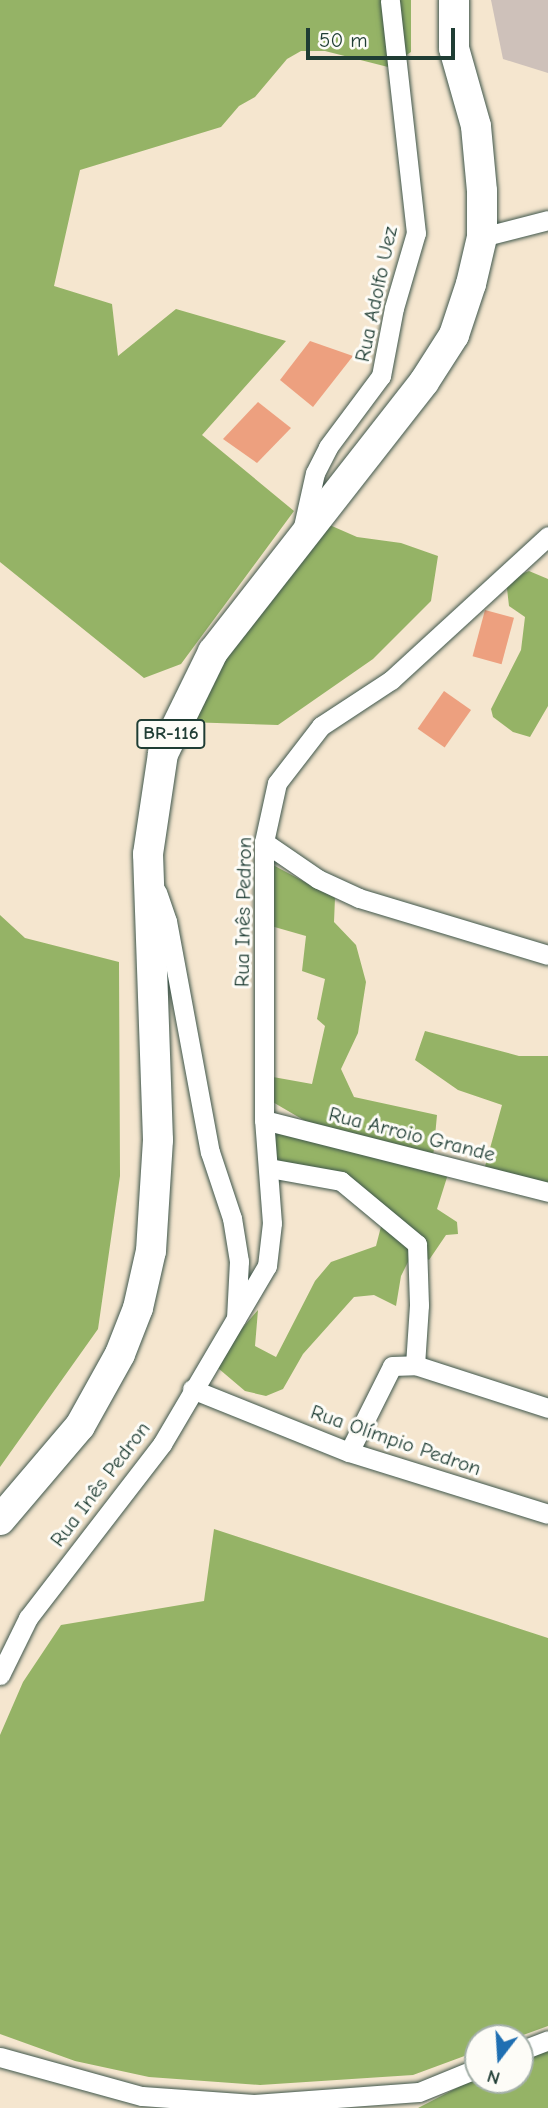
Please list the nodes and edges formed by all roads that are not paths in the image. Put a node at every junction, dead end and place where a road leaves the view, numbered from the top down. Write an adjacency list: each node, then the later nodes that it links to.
1 (390, 0): 5 (street, Rua Adolfo Uez)
2 (454, 0): 4 (main road, BR-116)
3 (548, 220): 4 (street)
4 (482, 237): 5 (main road, BR-116)
5 (301, 534): 8 (main road, BR-116)
6 (548, 536): 7 (street, Rua Inês Pedron)
7 (264, 842): 9 (street); 10 (street, Rua Inês Pedron)
8 (148, 868): 13 (street, Rua Inês Pedron); 19 (main road, BR-116)
9 (548, 955)
10 (264, 1120): 11 (street, Rua Inês Pedron); 12 (street, Rua Arroio Grande)
11 (269, 1168): 13 (street, Rua Inês Pedron); 14 (street)
12 (548, 1192)
13 (236, 1319): 15 (street, Rua Inês Pedron)
14 (415, 1365): 16 (street); 17 (street)
15 (192, 1389): 17 (street, Rua Olímpio Pedron); 20 (street, Rua Inês Pedron)
16 (548, 1408)
17 (349, 1452): 18 (street, Rua Olímpio Pedron)
18 (548, 1514)
19 (0, 1520)
20 (0, 1675)
21 (0, 2057): 22 (street)
22 (464, 2074)

